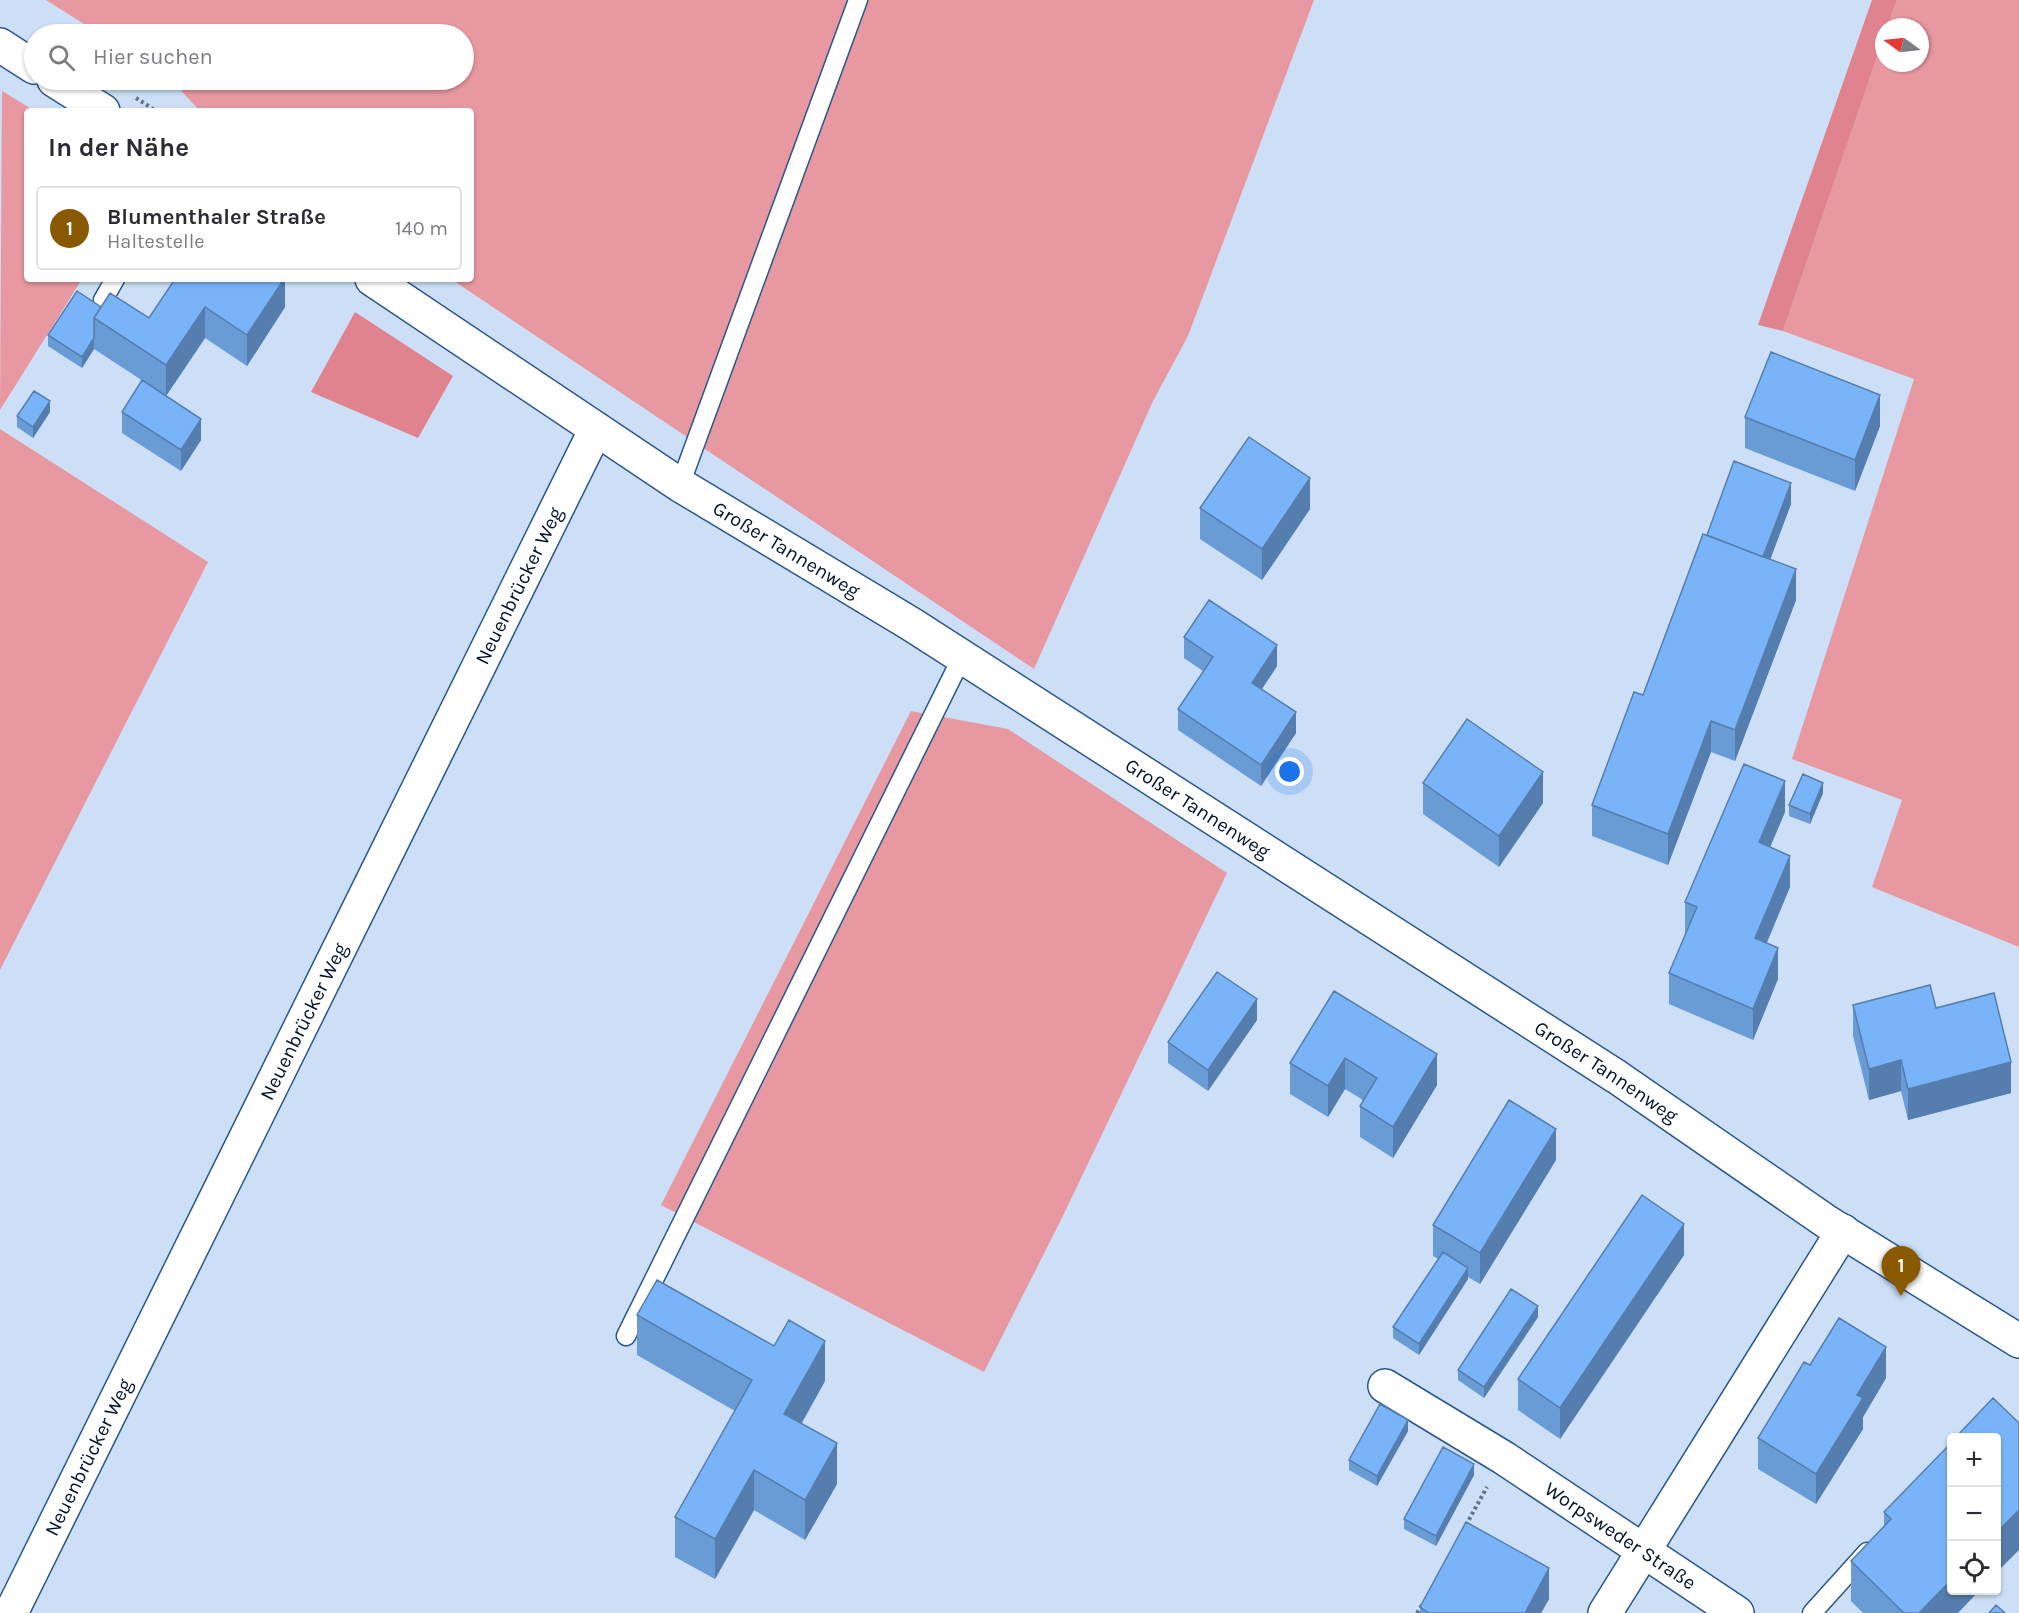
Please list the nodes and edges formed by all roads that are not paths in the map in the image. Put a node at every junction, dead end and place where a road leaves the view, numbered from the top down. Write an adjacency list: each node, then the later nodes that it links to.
1 (858, 0): 10 (lane)
2 (0, 45): 3 (street)
3 (24, 61)
4 (70, 90): 5 (street)
5 (98, 108)
6 (113, 282): 8 (lane)
7 (376, 282): 9 (street, Großer Tannenweg)
8 (103, 300)
9 (596, 429): 10 (street, Großer Tannenweg); 18 (street, Neuenbrücker Weg)
10 (680, 485): 11 (street, Großer Tannenweg)
11 (962, 657): 12 (street, Großer Tannenweg); 13 (lane)
12 (1843, 1231): 14 (street, Großer Tannenweg); 17 (street)
13 (626, 1336)
14 (2019, 1341)
15 (1385, 1386): 17 (street, Worpsweder Straße)
16 (1881, 1538): 21 (lane)
17 (1642, 1551): 19 (street); 20 (street, Worpsweder Straße)
18 (11, 1613)
19 (1605, 1613)
20 (1737, 1613)
21 (1812, 1613)

